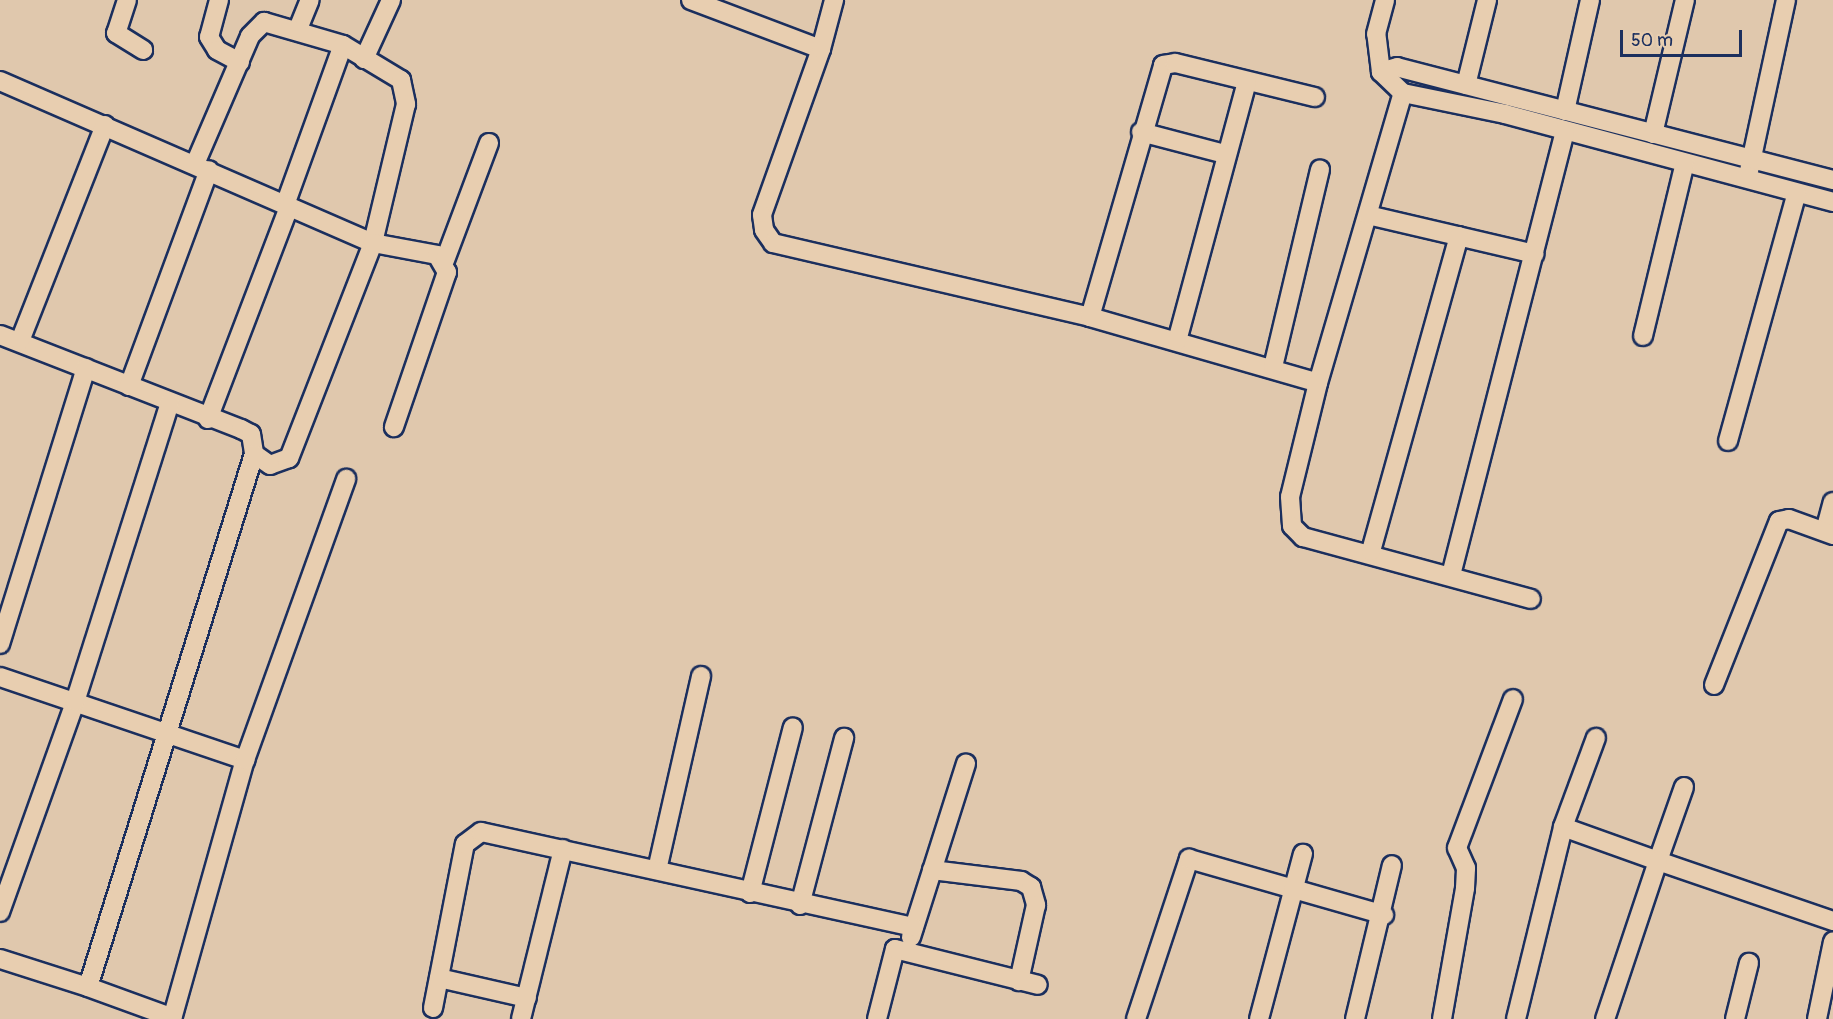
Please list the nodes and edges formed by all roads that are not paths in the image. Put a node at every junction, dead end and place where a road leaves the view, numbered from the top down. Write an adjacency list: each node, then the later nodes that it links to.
1 (127, 0): 16 (street)
2 (219, 0): 18 (street)
3 (310, 0): 13 (street)
4 (390, 0): 17 (street)
5 (691, 0): 12 (street)
6 (834, 0): 15 (street)
7 (1385, 0): 19 (street)
8 (1487, 0): 22 (street)
9 (1590, 0): 25 (street)
10 (1685, 0): 29 (street)
11 (1786, 0): 32 (street)
12 (730, 6): 15 (street)
13 (298, 29): 14 (street); 18 (street)
14 (343, 45): 17 (street); 40 (street)
15 (820, 49): 46 (street)
16 (143, 50)
17 (364, 59): 43 (street)
18 (240, 62): 34 (street)
19 (1384, 74): 22 (street); 23 (street)
20 (0, 81): 26 (street)
21 (1247, 81): 24 (street); 28 (street); 31 (street)
22 (1466, 85): 25 (street)
23 (1403, 93): 27 (street); 41 (street)
24 (1315, 97)
25 (1565, 111): 29 (street)
26 (105, 124): 34 (street); 49 (street)
27 (1565, 131): 33 (street); 44 (street)
28 (1141, 132): 31 (street); 46 (street)
29 (1653, 134): 32 (street)
30 (489, 143): 45 (street)
31 (1226, 154): 50 (street)
32 (1751, 159): 36 (street); 37 (street)
33 (1685, 163): 36 (street); 48 (street)
34 (202, 167): 40 (street); 54 (street)
35 (1320, 170): 52 (street)
36 (1747, 180): 38 (street)
37 (1833, 180)
38 (1797, 193): 39 (street); 58 (street)
39 (1833, 202)
40 (287, 206): 43 (street); 56 (street)
41 (1368, 215): 42 (street); 53 (street)
42 (1459, 236): 44 (street); 63 (street)
43 (373, 243): 45 (street); 59 (street)
44 (1534, 255): 64 (street)
45 (445, 260): 57 (street)
46 (1090, 317): 50 (street)
47 (0, 335): 49 (street)
48 (1643, 336)
49 (20, 341): 51 (street)
50 (1177, 341): 52 (street)
51 (86, 368): 54 (street); 66 (street)
52 (1273, 368): 53 (street)
53 (1318, 383): 63 (street)
54 (129, 386): 55 (street)
55 (170, 403): 56 (street); 71 (street)
56 (208, 419): 59 (street)
57 (394, 427)
58 (1728, 441)
59 (254, 454): 73 (street)
60 (346, 479): 76 (street)
61 (1833, 502): 62 (street)
62 (1829, 533): 69 (street)
63 (1371, 551): 64 (street)
64 (1451, 574): 65 (street)
65 (1531, 599)
66 (0, 644)
67 (701, 676): 84 (street)
68 (0, 677): 71 (street)
69 (1714, 685)
70 (1513, 699): 109 (street)
71 (75, 702): 73 (street); 89 (street)
72 (793, 727): 87 (street)
73 (169, 734): 76 (street); 100 (street)
74 (844, 738): 88 (street)
75 (1596, 738): 79 (street)
76 (245, 760): 103 (street)
77 (966, 764): 85 (street)
78 (1684, 787): 82 (street)
79 (1563, 827): 82 (street); 110 (street)
80 (563, 849): 84 (street); 97 (street); 101 (street)
81 (1303, 854): 86 (street)
82 (1658, 861): 91 (street); 111 (street)
83 (1392, 865): 90 (street)
84 (657, 870): 87 (street)
85 (932, 870): 92 (street); 98 (street)
86 (1294, 889): 90 (street); 106 (street); 107 (street)
87 (750, 893): 88 (street)
88 (801, 905): 92 (street)
89 (0, 912)
90 (1384, 915): 108 (street)
91 (1833, 921)
92 (914, 927): 94 (street)
93 (1833, 942): 113 (street)
94 (908, 953): 98 (street); 105 (street)
95 (0, 959): 100 (street)
96 (1749, 963): 112 (street)
97 (439, 978): 101 (street); 102 (street)
98 (1019, 981): 99 (street)
99 (1038, 985)
100 (88, 987): 103 (street)
101 (527, 998): 104 (street)
102 (433, 1008)
103 (172, 1018)
104 (521, 1019)
105 (877, 1019)
106 (1136, 1019)
107 (1259, 1019)
108 (1355, 1019)
109 (1442, 1019)
110 (1516, 1019)
111 (1605, 1019)
112 (1735, 1019)
113 (1817, 1019)

